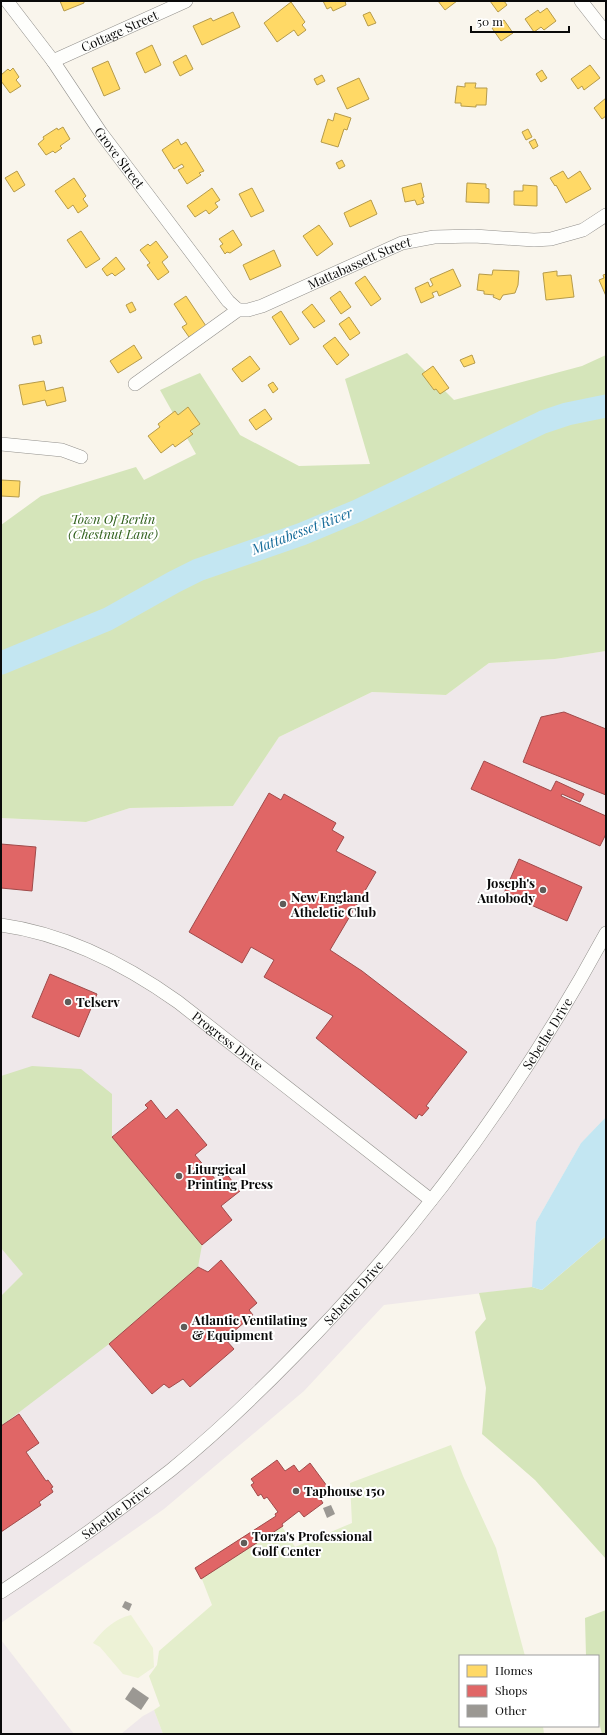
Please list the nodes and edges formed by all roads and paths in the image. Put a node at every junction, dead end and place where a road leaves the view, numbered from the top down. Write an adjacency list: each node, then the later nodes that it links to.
1 (6, 1): 5 (street, Grove Street)
2 (186, 1): 5 (street, Cottage Street)
3 (581, 1): 4 (street)
4 (606, 34)
5 (54, 61): 7 (street, Grove Street)
6 (606, 215): 7 (street, Mattabassett Street)
7 (238, 310): 8 (street, Mattabassett Street)
8 (135, 384)
9 (1, 444): 10 (street)
10 (82, 457)
11 (1, 924): 13 (street, Progress Drive)
12 (606, 933): 13 (street, Sebethe Drive)
13 (431, 1200): 14 (street, Sebethe Drive)
14 (1, 1592)

